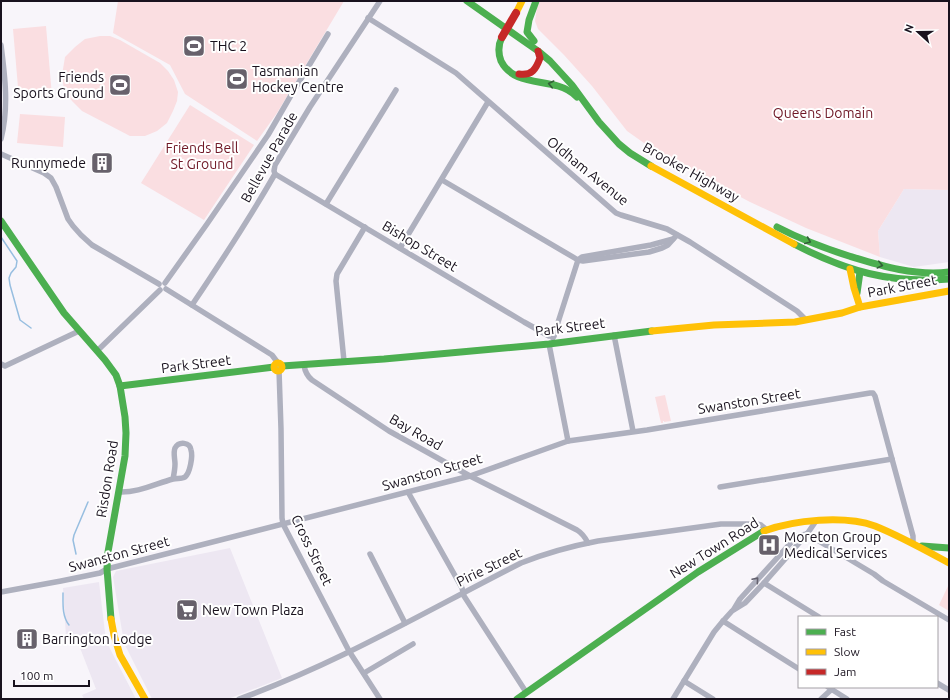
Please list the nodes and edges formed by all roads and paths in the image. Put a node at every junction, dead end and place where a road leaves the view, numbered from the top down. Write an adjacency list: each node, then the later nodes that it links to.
1 (380, 1): 6 (street, Bellevue Parade)
2 (467, 1): 11 (main road, Brooker Highway)
3 (478, 1): 9 (main road, Brooker Highway)
4 (522, 1): 8 (main road, bridge)
5 (536, 1): 9 (main road)
6 (368, 18): 13 (street, Oldham Avenue); 17 (street, Bellevue Parade)
7 (328, 34): 32 (street)
8 (502, 38): 11 (main road); 14 (main road, one-way to 8)
9 (534, 41): 24 (main road, Brooker Highway, one-way to 24)
10 (1, 45): 15 (street)
11 (538, 51): 14 (main road, Brooker Highway)
12 (396, 90): 19 (street)
13 (488, 102): 18 (street); 22 (street, Oldham Avenue)
14 (593, 114): 26 (main road, Brooker Highway)
15 (1, 139)
16 (1, 154): 32 (street)
17 (275, 174): 19 (street, Bishop Street); 35 (street, Bellevue Parade)
18 (442, 180): 23 (street); 25 (street)
19 (326, 204): 21 (street, Bishop Street)
20 (1, 222): 38 (main road, Risdon Road)
21 (365, 227): 23 (street, Bishop Street); 42 (street)
22 (675, 237): 25 (street); 37 (street, Oldham Avenue)
23 (400, 248): 40 (street, Bishop Street)
24 (829, 249): 27 (main road); 28 (main road, Brooker Highway, one-way to 28)
25 (578, 260): 40 (street)
26 (850, 270): 27 (main road, Brooker Highway); 34 (main road, Park Street)
27 (860, 272): 29 (main road, Brooker Highway); 31 (main road, Park Street)
28 (949, 272)
29 (873, 276): 30 (main road, Brooker Highway); 31 (main road)
30 (949, 279)
31 (858, 285): 34 (main road, Park Street)
32 (162, 286): 35 (street); 41 (street)
33 (949, 291): 36 (main road, Park Street)
34 (857, 297): 36 (main road, Park Street)
35 (192, 304): 45 (street)
36 (860, 307): 37 (main road, Park Street)
37 (806, 320): 39 (main road, Park Street)
38 (80, 331): 41 (main road, Risdon Road); 43 (street)
39 (614, 335): 40 (main road, Park Street); 47 (street)
40 (552, 341): 42 (main road, Park Street); 48 (street)
41 (97, 351): 46 (main road, Risdon Road)
42 (344, 362): 44 (main road, Park Street)
43 (1, 364)
44 (304, 365): 45 (main road, Park Street); 50 (street, Bay Road)
45 (278, 367): 46 (main road, Park Street); 56 (street, Cross Street)
46 (120, 386): 53 (main road, Risdon Road)
47 (633, 431): 48 (street, Swanston Street); 49 (street, Swanston Street)
48 (568, 441): 50 (street, Swanston Street)
49 (892, 459): 52 (street); 60 (street)
50 (470, 476): 54 (street, Swanston Street); 59 (street, Bay Road)
51 (173, 479): 51 (street); 53 (street)
52 (720, 487)
53 (119, 492): 64 (main road, Risdon Road)
54 (408, 492): 56 (street, Swanston Street); 67 (street)
55 (816, 521): 57 (main road, New Town Road); 58 (street); 60 (main road, New Town Road)
56 (283, 524): 64 (street, Swanston Street); 74 (street, Cross Street)
57 (767, 530): 59 (street, Pirie Street); 81 (main road, New Town Road)
58 (807, 534): 65 (street); 68 (street, one-way to 58); 70 (street)
59 (588, 543): 67 (street, Pirie Street)
60 (915, 545): 61 (main road); 63 (main road, New Town Road)
61 (949, 548)
62 (370, 554): 72 (street)
63 (947, 560)
64 (107, 569): 66 (street, Swanston Street); 82 (main road, Risdon Road)
65 (764, 583): 68 (street); 69 (street)
66 (1, 592)
67 (463, 592): 72 (street, Pirie Street); 81 (street)
68 (732, 611): 71 (street)
69 (817, 616)
70 (949, 620)
71 (723, 621): 75 (street); 77 (street)
72 (405, 623): 74 (street, Pirie Street)
73 (413, 644): 76 (street)
74 (349, 651): 76 (street, Cross Street); 83 (street, Pirie Street)
75 (798, 668)
76 (364, 673): 84 (street, Cross Street)
77 (684, 681): 85 (street); 86 (street)
78 (938, 684): 80 (street)
79 (830, 688): 87 (street); 88 (street)
80 (949, 690)
81 (521, 697)
82 (145, 699)
83 (239, 699)
84 (380, 699)
85 (673, 699)
86 (713, 699)
87 (822, 699)
88 (847, 699)

